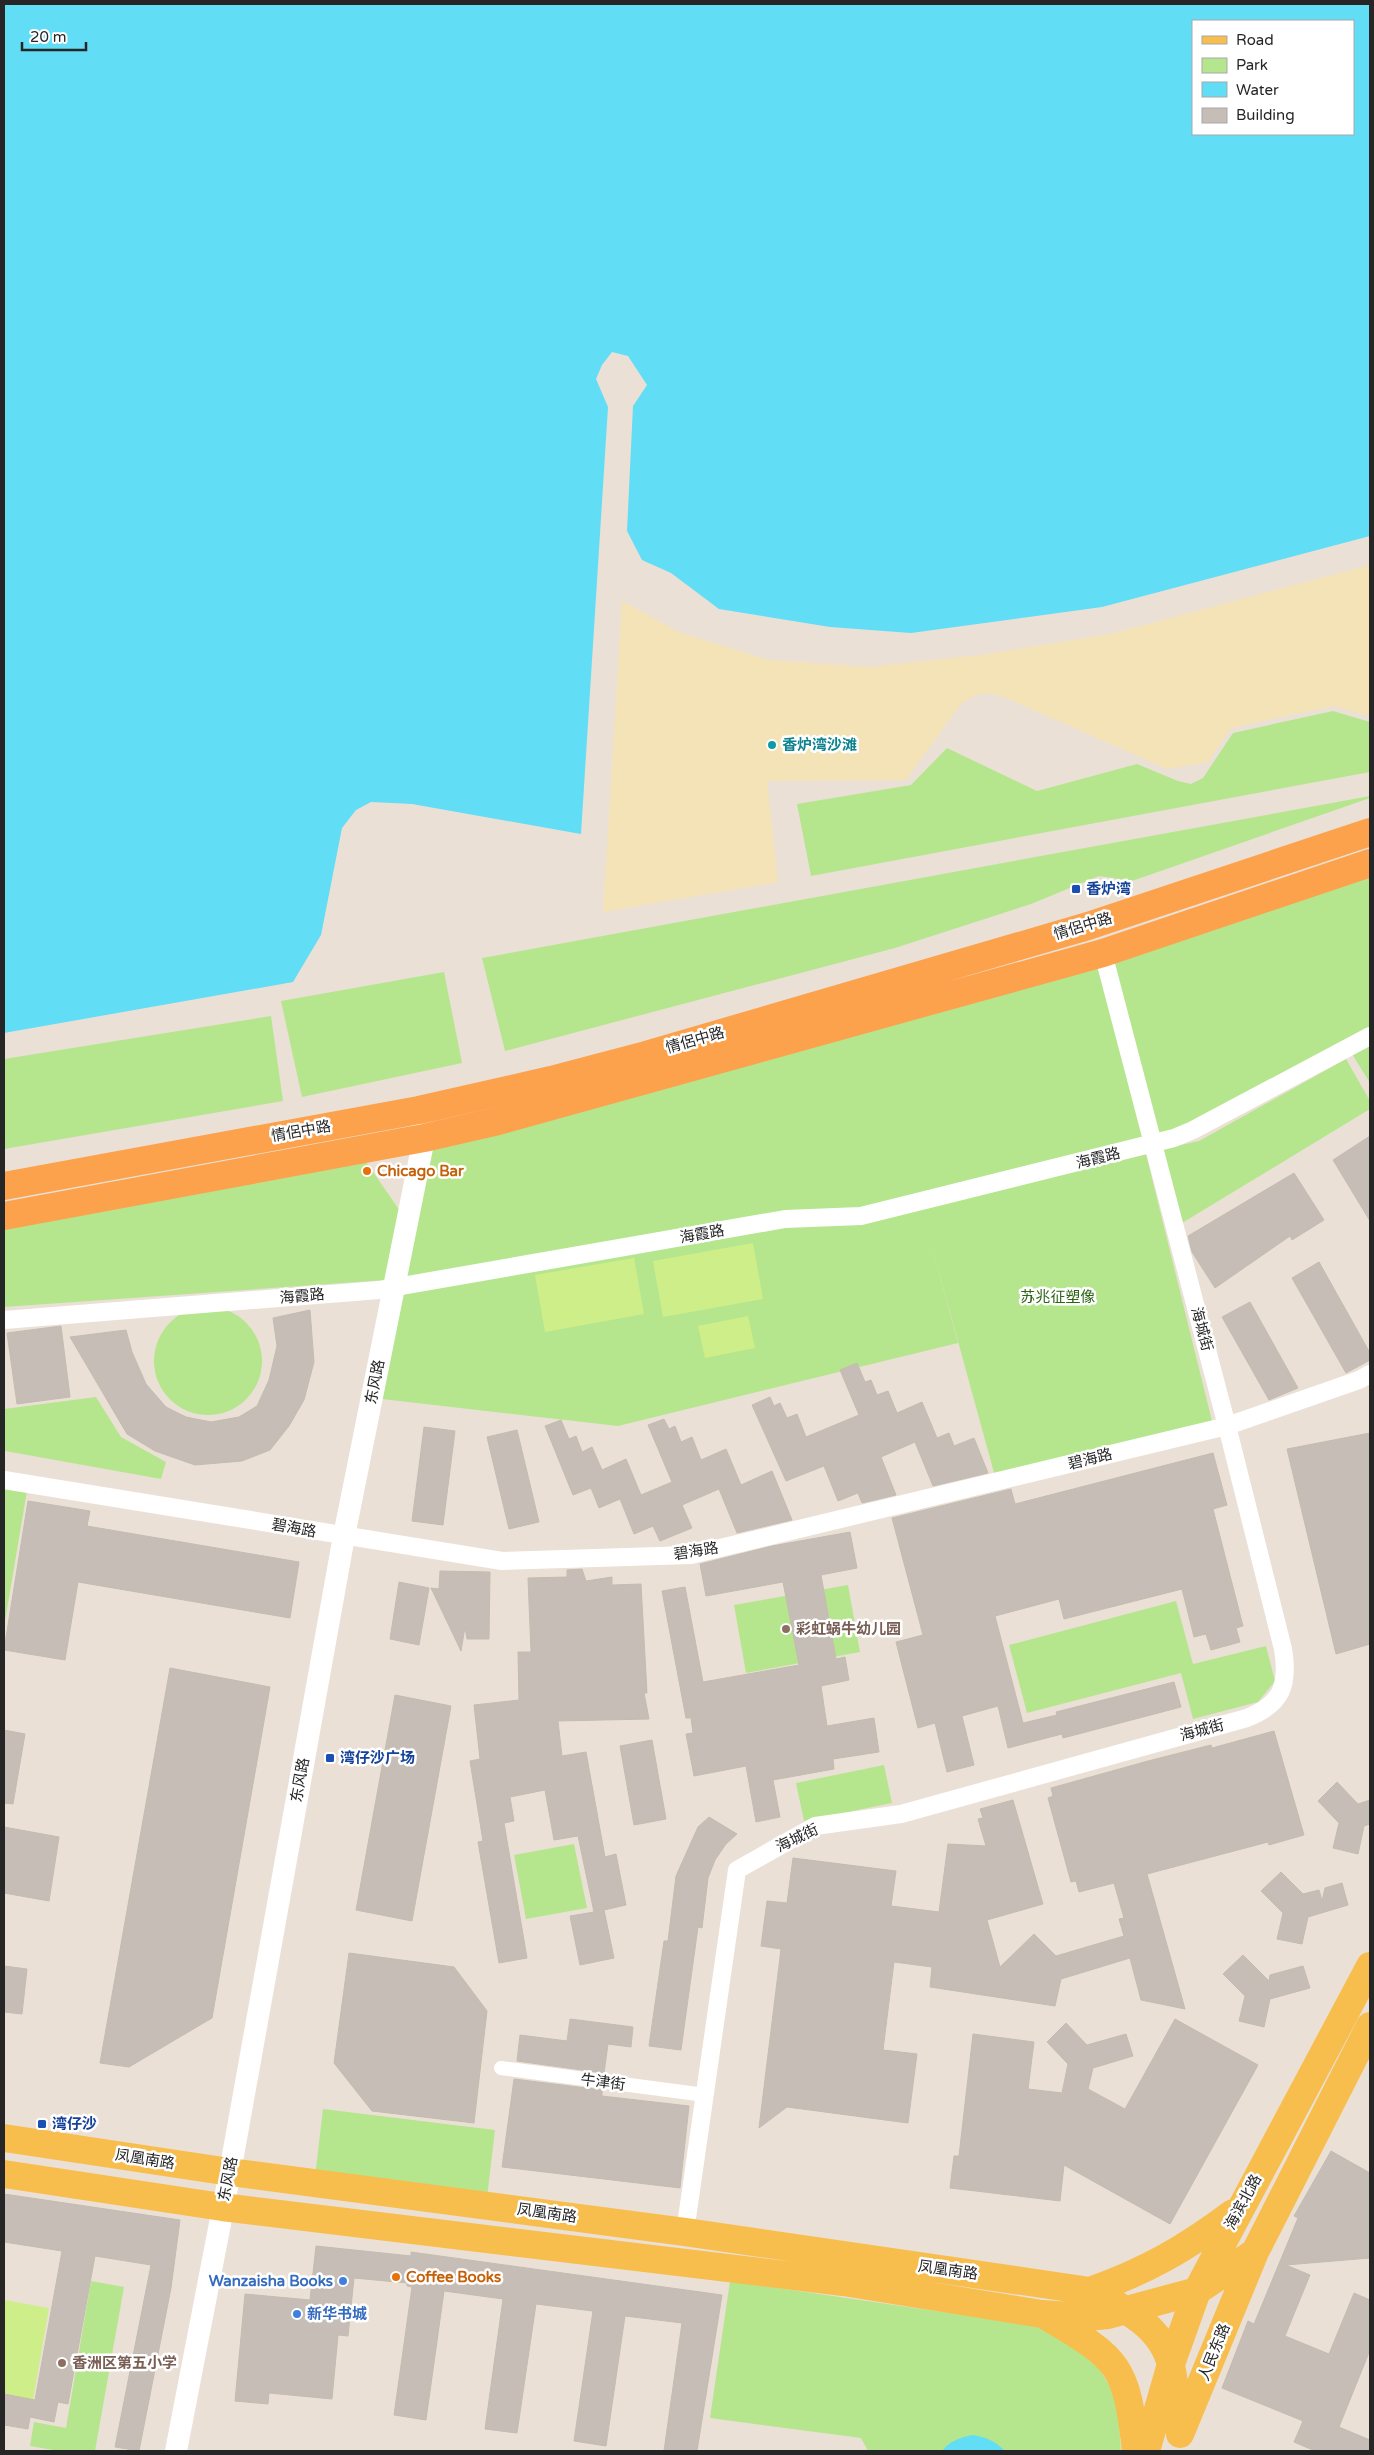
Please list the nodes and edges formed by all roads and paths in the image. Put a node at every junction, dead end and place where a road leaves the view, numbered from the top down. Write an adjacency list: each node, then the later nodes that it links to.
1 (1370, 832): 5 (highway, 情侶中路)
2 (1370, 863): 3 (highway, 情侶中路)
3 (1103, 953): 6 (highway, 情侶中路); 7 (street, 海城街)
4 (1370, 1036): 7 (street, 海霞路)
5 (419, 1110): 6 (street, 东风路); 8 (highway, 情侶中路)
6 (424, 1138): 9 (highway, 情侶中路); 10 (street, 东风路)
7 (1153, 1144): 10 (street, 海霞路); 13 (street, 海城街)
8 (4, 1186)
9 (4, 1216)
10 (394, 1288): 11 (street, 海霞路); 15 (street, 东风路)
11 (4, 1320)
12 (1370, 1374): 13 (street, 碧海路)
13 (1227, 1426): 15 (street, 碧海路); 19 (street, 海城街)
14 (4, 1480): 15 (street, 碧海路)
15 (344, 1536): 21 (street, 东风路)
16 (1370, 1966): 24 (main road, 海滨北路)
17 (1370, 2026): 26 (main road)
18 (501, 2068): 19 (street, 牛津街)
19 (705, 2095): 25 (street, 海城街)
20 (4, 2138): 21 (main road, 凤凰南路)
21 (230, 2172): 23 (street, 东风路); 25 (main road, 凤凰南路)
22 (4, 2174): 23 (main road, 凤凰南路)
23 (222, 2207): 30 (main road, 凤凰南路); 33 (street, 东风路)
24 (1240, 2207): 27 (main road, 凤凰南路); 28 (main road, 海滨北路)
25 (685, 2232): 27 (main road, 凤凰南路)
26 (1255, 2252): 28 (main road, 凤凰南路); 32 (main road, 人民东路)
27 (1090, 2291): 29 (main road, 凤凰南路)
28 (1197, 2291): 29 (main road, 凤凰南路); 31 (main road, 海滨北路)
29 (1129, 2310): 30 (main road, 凤凰南路); 31 (main road, 凤凰南路)
30 (1042, 2314): 34 (main road, 凤凰南路)
31 (1171, 2364): 32 (main road, 凤凰南路); 35 (main road, 海滨北路)
32 (1177, 2443)
33 (176, 2451)
34 (1136, 2451)
35 (1146, 2451)

